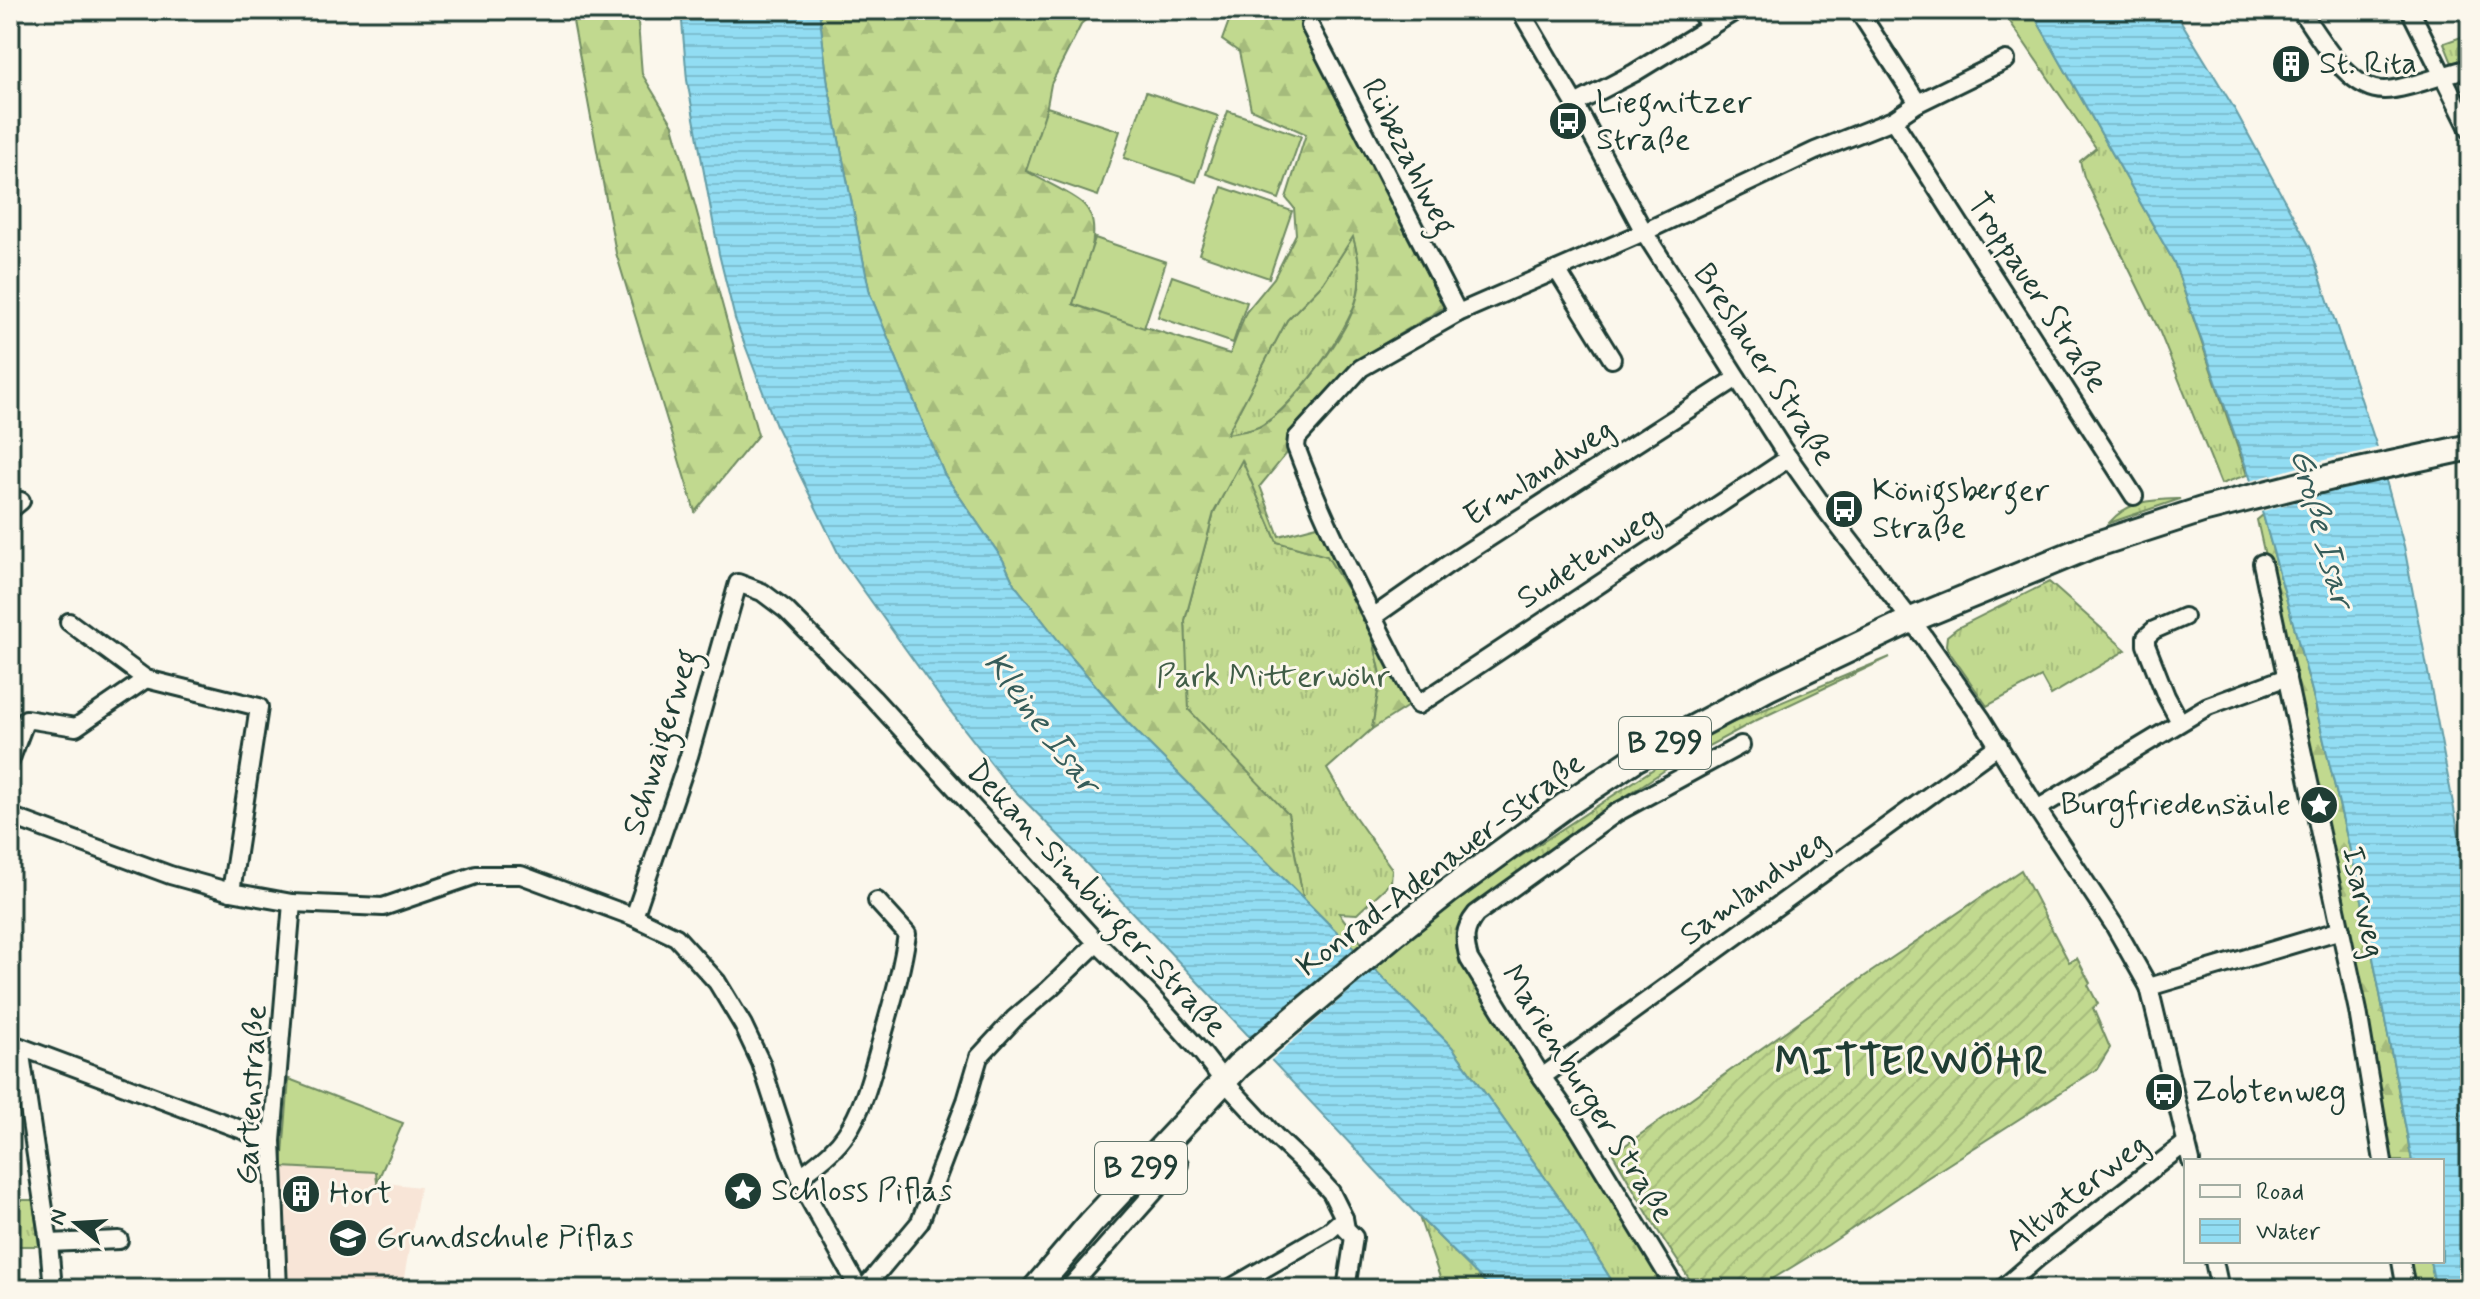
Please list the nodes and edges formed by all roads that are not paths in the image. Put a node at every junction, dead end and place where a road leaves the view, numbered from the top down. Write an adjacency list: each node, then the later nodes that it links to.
1 (1520, 10): 13 (street, Breslauer Straße)
2 (1699, 10): 8 (street)
3 (1737, 10): 8 (street)
4 (1858, 10): 12 (street)
5 (2300, 10): 11 (street)
6 (2410, 10): 11 (street)
7 (1310, 26): 18 (street, Rübezahlweg)
8 (1710, 27): 13 (street)
9 (2006, 60): 12 (street)
10 (2470, 68): 11 (street)
11 (2444, 74): 15 (street)
12 (1918, 103): 14 (street)
13 (1575, 104): 16 (street, Breslauer Straße)
14 (1893, 120): 16 (street); 23 (street, Troppauer Straße)
15 (2470, 130)
16 (1644, 232): 17 (street); 20 (street, Breslauer Straße)
17 (1557, 270): 18 (street); 19 (street)
18 (1458, 313): 26 (street)
19 (1612, 359)
20 (1737, 378): 22 (street, Breslauer Straße); 26 (street, Ermlandweg)
21 (2470, 447): 28 (main road, Konrad-Adenauer-Straße / B 299)
22 (1789, 458): 26 (street, Sudetenweg); 28 (street, Breslauer Straße)
23 (2134, 496)
24 (2262, 563): 30 (street, Isarweg)
25 (738, 583): 41 (street, Schwaigerweg); 43 (street, Dekan-Simbürger-Straße)
26 (1373, 617)
27 (2184, 617): 32 (street)
28 (1911, 620): 34 (street, Breslauer Straße); 46 (main road, Konrad-Adenauer-Straße / B 299)
29 (69, 622): 31 (street)
30 (2287, 677): 32 (street); 42 (street, Isarweg)
31 (146, 679): 35 (street); 38 (street)
32 (2180, 722): 36 (street)
33 (1741, 745): 47 (street, Marienburger Straße)
34 (1999, 745): 36 (street, Breslauer Straße); 47 (street, Samlandweg)
35 (10, 761)
36 (2037, 809): 44 (street, Breslauer Straße)
37 (10, 816): 38 (street)
38 (231, 892): 40 (street)
39 (877, 901): 53 (street)
40 (292, 903): 41 (street); 48 (street, Gartenstraße)
41 (634, 917): 53 (street)
42 (2341, 930): 44 (street); 51 (street, Isarweg)
43 (1097, 943): 46 (street, Dekan-Simbürger-Straße); 61 (street)
44 (2149, 987): 49 (street, Breslauer Straße)
45 (15, 1045): 48 (street); 56 (street)
46 (1228, 1076): 54 (street, Dekan-Simbürger-Straße); 62 (main road, Konrad-Adenauer-Straße / B 299)
47 (1542, 1077): 66 (street, Marienburger Straße)
48 (272, 1141): 60 (street, Gartenstraße)
49 (2187, 1142): 50 (street, Breslauer Straße); 67 (street, Altvaterweg)
50 (2191, 1159)
51 (2383, 1159)
52 (1179, 1164): 63 (street)
53 (801, 1176): 61 (street)
54 (1344, 1218): 64 (street); 65 (street, Dekan-Simbürger-Straße)
55 (119, 1240): 56 (street)
56 (49, 1243): 59 (street)
57 (2214, 1263): 68 (street)
58 (2401, 1263): 69 (street)
59 (53, 1289)
60 (278, 1289)
61 (862, 1289)
62 (1035, 1289)
63 (1070, 1289)
64 (1229, 1289)
65 (1346, 1289)
66 (1676, 1289)
67 (2002, 1289)
68 (2220, 1289)
69 (2406, 1289)

